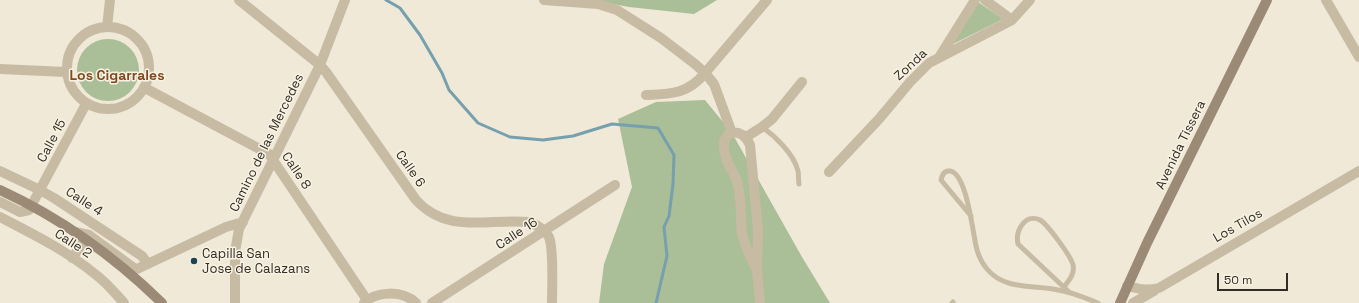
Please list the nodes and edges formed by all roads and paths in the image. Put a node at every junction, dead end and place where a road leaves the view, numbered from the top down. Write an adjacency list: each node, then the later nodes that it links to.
1 (110, 0): 12 (street)
2 (239, 0): 15 (street, Calle 6)
3 (345, 0): 15 (street, Camino de las Mercedes)
4 (544, 0): 18 (street)
5 (767, 0): 18 (street)
6 (975, 0): 13 (street)
7 (985, 0): 11 (street)
8 (1030, 0): 11 (street, Zonda)
9 (1267, 0): 48 (main road, Avenida Tissera)
10 (1326, 0): 14 (street)
11 (1012, 20): 13 (street, Zonda)
12 (107, 27): 17 (street); 20 (street)
13 (940, 56): 30 (street, Zonda)
14 (1359, 58)
15 (320, 65): 26 (street, Camino de las Mercedes); 42 (street, Calle 6)
16 (0, 68): 17 (street)
17 (66, 72): 22 (street)
18 (705, 73): 21 (street); 24 (street)
19 (802, 82): 23 (street)
20 (145, 88): 22 (street); 26 (street, Calle 8)
21 (646, 95)
22 (86, 104): 35 (street, Calle 15)
23 (762, 127): 25 (street); 32 (lane)
24 (732, 133): 25 (street); 31 (street)
25 (746, 137): 27 (street)
26 (274, 161): 41 (street, Camino de las Mercedes); 52 (street, Calle 8)
27 (753, 169): 31 (street); 46 (street)
28 (0, 170): 35 (street, Calle 4)
29 (1359, 171): 50 (street, Los Tilos)
30 (829, 172)
31 (734, 173): 46 (street)
32 (799, 184)
33 (615, 185): 42 (street, Calle 16)
34 (0, 190): 38 (main road)
35 (40, 190): 38 (street, Calle 15); 45 (street, Calle 4)
36 (0, 195): 38 (main road)
37 (0, 202): 38 (street)
38 (31, 208): 43 (main road); 47 (main road)
39 (971, 216): 39 (lane); 51 (lane)
40 (0, 217): 44 (street, Calle 2)
41 (243, 222): 45 (street); 56 (street, Camino de las Mercedes)
42 (545, 231): 58 (street, Calle 16); 59 (street)
43 (83, 243): 44 (street); 47 (main road)
44 (72, 258): 53 (street, Calle 2)
45 (148, 264): 47 (street)
46 (757, 271): 60 (street)
47 (134, 276): 54 (main road); 55 (main road)
48 (1127, 286): 50 (street, Los Tilos); 62 (main road, Avenida Tissera)
49 (1064, 287): 49 (lane); 51 (lane)
50 (1159, 288): 63 (street)
51 (1070, 293): 61 (lane)
52 (365, 302): 57 (street)
53 (124, 303)
54 (153, 303)
55 (162, 303)
56 (235, 303)
57 (416, 303)
58 (432, 303)
59 (552, 303)
60 (760, 303)
61 (1098, 303)
62 (1120, 303)
63 (1133, 303)

